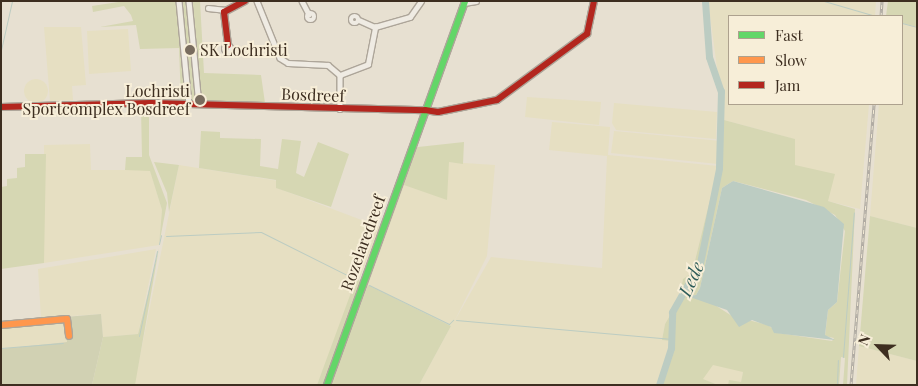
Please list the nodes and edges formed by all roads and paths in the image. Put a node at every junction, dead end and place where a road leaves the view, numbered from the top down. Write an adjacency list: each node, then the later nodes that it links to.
1 (179, 1): 17 (street)
2 (189, 1): 18 (street)
3 (245, 1): 11 (street)
4 (302, 1): 12 (street)
5 (421, 1): 14 (street)
6 (476, 1): 9 (street)
7 (594, 1): 21 (street, Bosdreef)
8 (258, 2): 16 (street)
9 (465, 2): 21 (street, Rozelaredreef)
10 (208, 8): 11 (street)
11 (226, 10): 15 (street)
12 (309, 14)
13 (359, 20): 14 (street)
14 (375, 27): 16 (street)
15 (228, 45)
16 (340, 75): 20 (street)
17 (188, 104): 18 (street, Bosdreef); 19 (street, Bosdreef)
18 (200, 104): 20 (street, Bosdreef)
19 (1, 107)
20 (340, 110): 21 (street, Bosdreef)
21 (425, 110): 24 (street, Rozelaredreef)
22 (1, 325): 23 (street)
23 (69, 336)
24 (327, 385)

